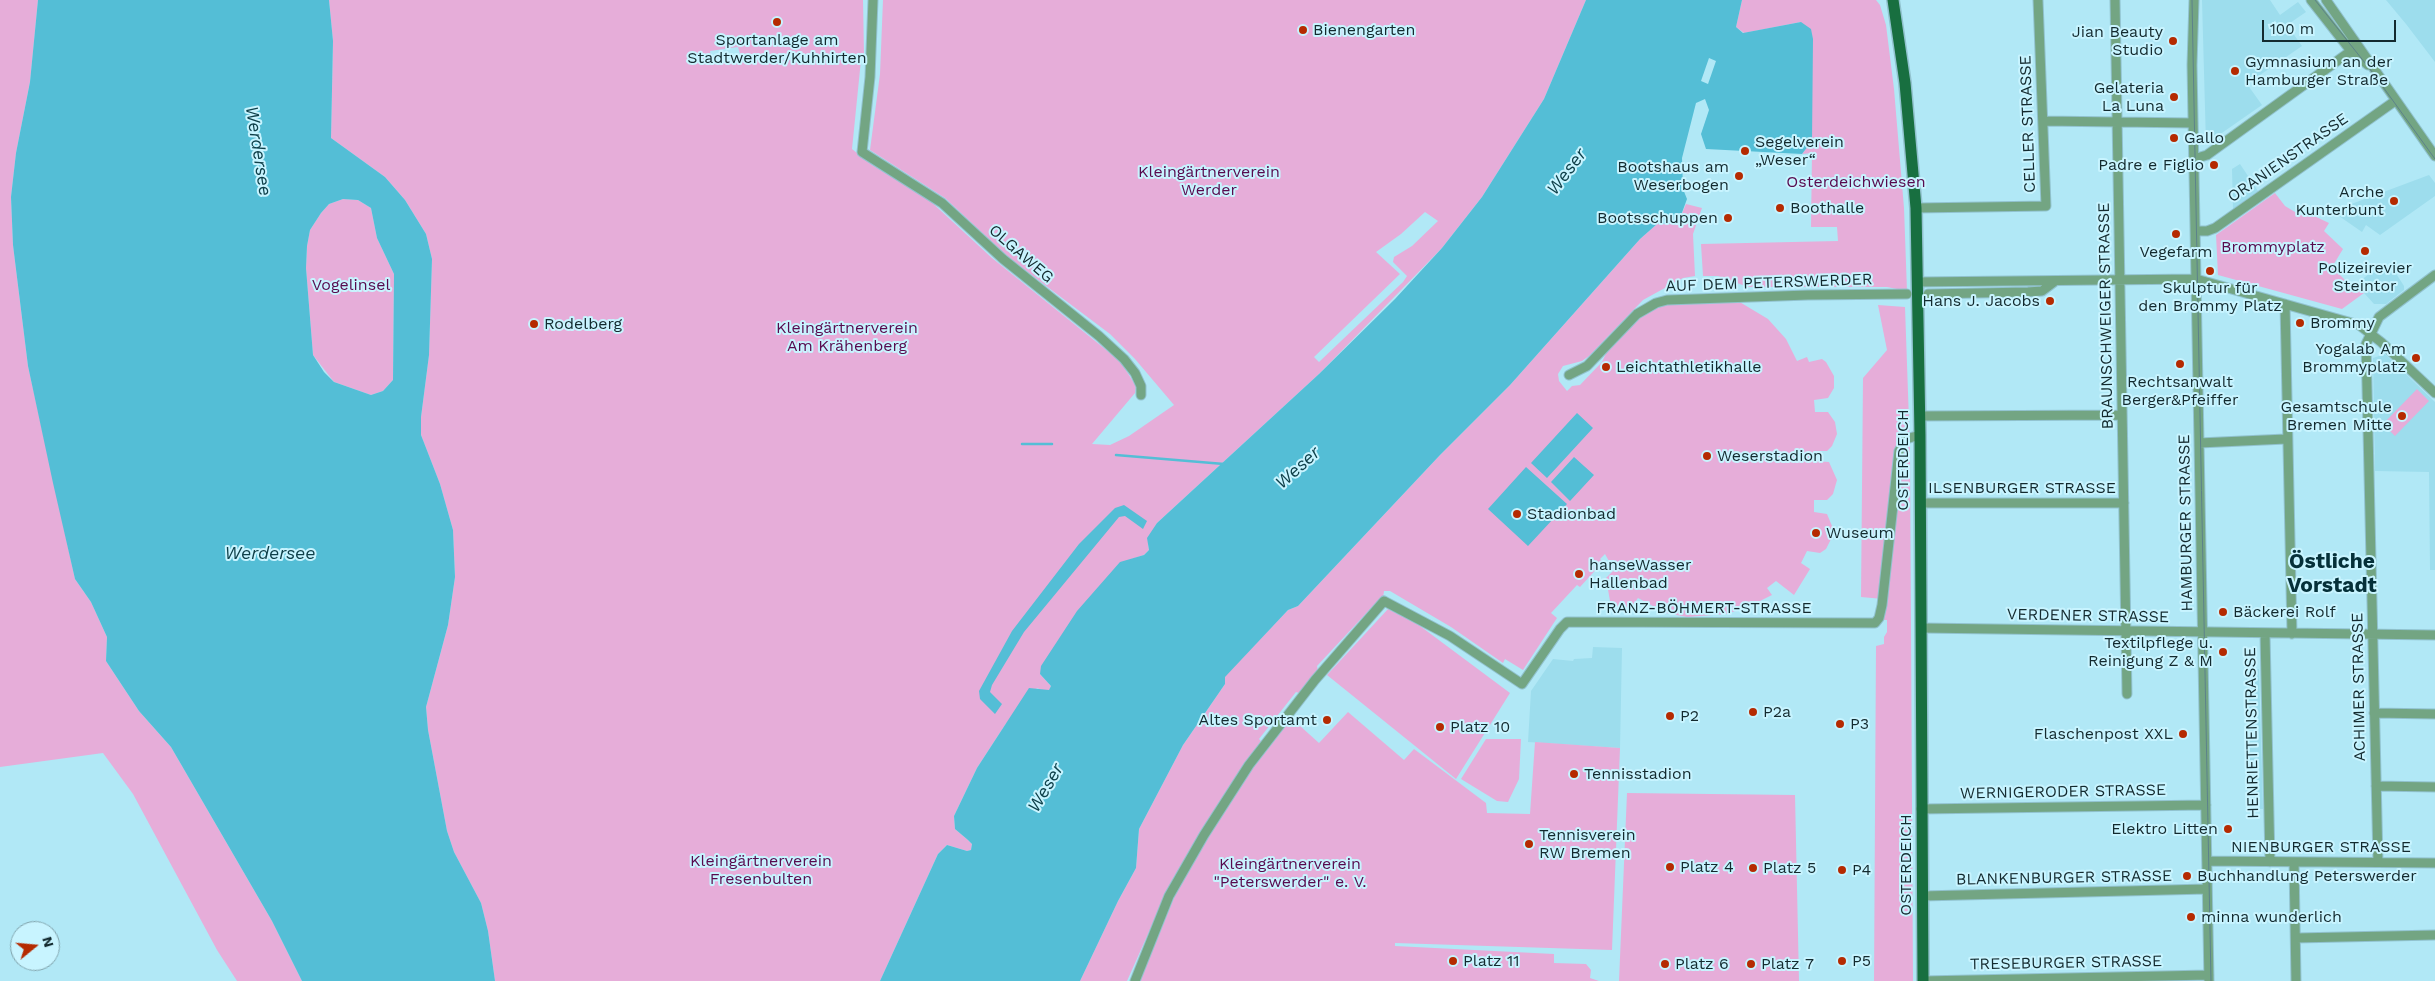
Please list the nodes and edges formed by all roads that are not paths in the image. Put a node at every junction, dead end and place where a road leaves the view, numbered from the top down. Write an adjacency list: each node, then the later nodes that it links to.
1 (873, 0): 31 (street, OLGAWEG)
2 (1893, 0): 18 (main road, OSTERDEICH)
3 (2038, 0): 13 (street, CELLER STRASSE)
4 (2115, 0): 14 (street, BRAUNSCHWEIGER STRASSE)
5 (2187, 0): 10 (street, HAMBURGER STRASSE)
6 (2194, 0): 10 (street, HAMBURGER STRASSE)
7 (2311, 0): 9 (street)
8 (2326, 0): 11 (street)
9 (2351, 51): 11 (street); 17 (street)
10 (2192, 65): 15 (street, HAMBURGER STRASSE)
11 (2372, 69): 12 (street)
12 (2395, 101): 16 (street); 19 (street, ORANIENSTRASSE)
13 (2044, 122): 14 (street); 18 (street, CELLER STRASSE)
14 (2118, 123): 15 (street); 22 (street, BRAUNSCHWEIGER STRASSE)
15 (2193, 124): 17 (street, HAMBURGER STRASSE)
16 (2435, 156)
17 (2194, 159): 19 (street, HAMBURGER STRASSE)
18 (1916, 208): 23 (main road, OSTERDEICH)
19 (2195, 232): 21 (street, HAMBURGER STRASSE)
20 (2435, 275): 28 (street)
21 (2196, 279): 22 (street); 27 (street); 36 (street, HAMBURGER STRASSE)
22 (2120, 281): 24 (street); 32 (street, BRAUNSCHWEIGER STRASSE)
23 (1918, 282): 24 (street); 33 (main road, OSTERDEICH)
24 (2054, 282): 26 (street)
25 (1907, 294): 29 (street, AUF DEM PETERSWERDER)
26 (1928, 294)
27 (2284, 304): 28 (street); 35 (street)
28 (2371, 333): 30 (street); 44 (street, ACHIMER STRASSE)
29 (1568, 375)
30 (2435, 393)
31 (1141, 395)
32 (2122, 415): 33 (street); 38 (street, BRAUNSCHWEIGER STRASSE)
33 (1920, 416): 34 (main road, OSTERDEICH)
34 (1920, 436): 37 (main road, OSTERDEICH); 63 (street, FRANZ-BÖHMERT-STRASSE)
35 (2286, 439): 36 (street); 43 (street)
36 (2199, 443): 41 (street, HAMBURGER STRASSE)
37 (1920, 503): 38 (street, ILSENBURGER STRASSE); 39 (main road, OSTERDEICH)
38 (2124, 503): 40 (street, BRAUNSCHWEIGER STRASSE)
39 (1921, 628): 40 (street, VERDENER STRASSE); 52 (main road, OSTERDEICH)
40 (2128, 632): 41 (street, VERDENER STRASSE); 46 (street, BRAUNSCHWEIGER STRASSE)
41 (2203, 634): 42 (street, VERDENER STRASSE); 51 (street, HAMBURGER STRASSE)
42 (2265, 634): 43 (street, VERDENER STRASSE); 54 (street, HENRIETTENSTRASSE)
43 (2292, 634): 44 (street, VERDENER STRASSE)
44 (2373, 635): 45 (street, VERDENER STRASSE); 47 (street, ACHIMER STRASSE)
45 (2435, 635)
46 (2127, 694)
47 (2374, 713): 48 (street); 49 (street, ACHIMER STRASSE)
48 (2435, 714)
49 (2376, 786): 50 (street); 56 (street, ACHIMER STRASSE)
50 (2435, 787)
51 (2206, 805): 52 (street, WERNIGERODER STRASSE); 53 (street, HAMBURGER STRASSE)
52 (1922, 810): 59 (main road, OSTERDEICH)
53 (2207, 862): 54 (street, NIENBURGER STRASSE); 58 (street, HAMBURGER STRASSE)
54 (2270, 862): 55 (street, NIENBURGER STRASSE)
55 (2294, 862): 56 (street, NIENBURGER STRASSE); 61 (street)
56 (2378, 862): 57 (street, NIENBURGER STRASSE)
57 (2435, 863)
58 (2207, 890): 59 (street, BLANKENBURGER STRASSE); 62 (street, HAMBURGER STRASSE)
59 (1922, 896): 64 (main road, OSTERDEICH)
60 (2435, 935): 61 (street)
61 (2296, 938): 65 (street)
62 (2209, 978): 64 (street, TRESEBURGER STRASSE)
63 (1135, 981)
64 (1923, 981)
65 (2296, 981)

